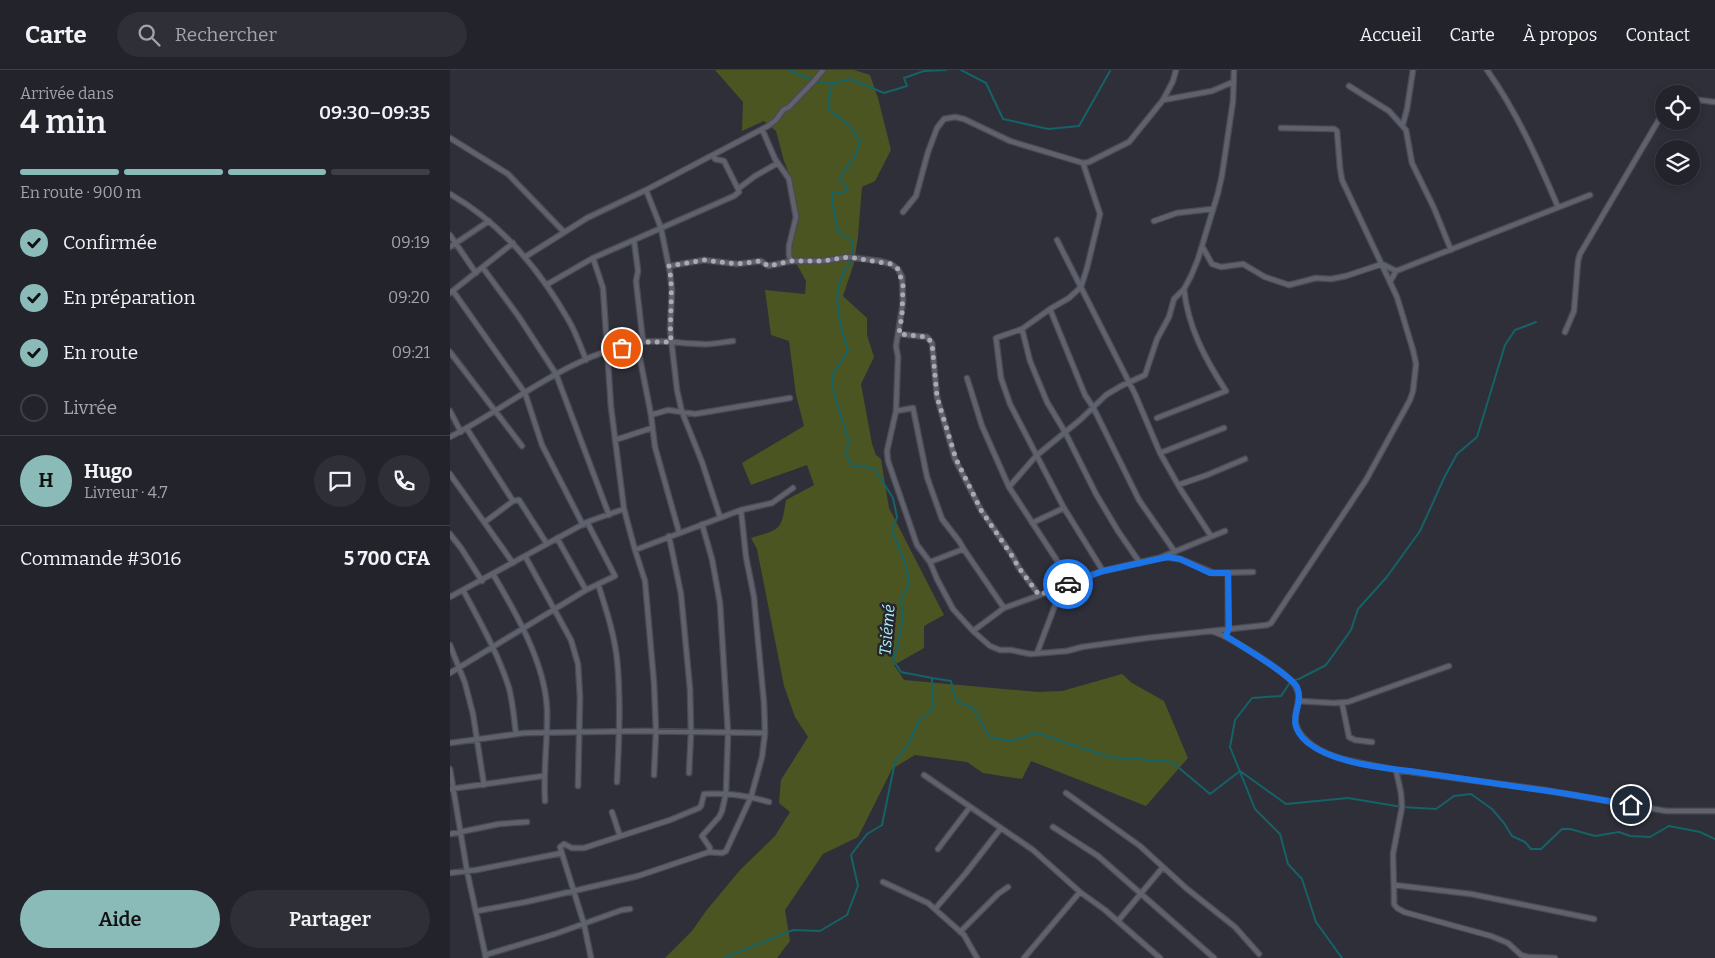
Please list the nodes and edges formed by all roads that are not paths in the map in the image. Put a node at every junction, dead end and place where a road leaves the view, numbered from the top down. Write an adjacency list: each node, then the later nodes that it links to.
1 (823, 70): 14 (street)
2 (1176, 70): 8 (street)
3 (1234, 70): 6 (street)
4 (1413, 70): 11 (street)
5 (1487, 70): 23 (street)
6 (1233, 82): 8 (street); 24 (street)
7 (1349, 86): 11 (street)
8 (1163, 100): 17 (street)
9 (1700, 100): 10 (street)
10 (1715, 102)
11 (1403, 124): 37 (street)
12 (1655, 126): 53 (street)
13 (1280, 128): 41 (street)
14 (762, 129): 16 (street); 18 (street)
15 (450, 138): 29 (street)
16 (713, 155): 19 (street); 20 (street)
17 (1083, 162): 25 (street); 48 (street)
18 (778, 163): 19 (street); 40 (street)
19 (738, 189): 28 (street)
20 (646, 190): 28 (street); 29 (street)
21 (450, 194): 27 (street)
22 (1590, 195): 23 (street)
23 (1558, 208): 37 (street)
24 (1212, 209): 26 (street); 35 (street)
25 (903, 212)
26 (1154, 221)
27 (489, 222): 33 (street); 34 (street)
28 (662, 228): 31 (street); 42 (street)
29 (564, 232): 38 (street)
30 (450, 235): 33 (street)
31 (634, 240): 39 (street); 56 (street)
32 (1057, 240): 48 (street)
33 (456, 243): 36 (street); 45 (street)
34 (513, 243): 38 (street); 43 (street)
35 (1202, 246): 41 (street); 49 (street)
36 (450, 247)
37 (1451, 250): 44 (street)
38 (525, 257): 47 (street)
39 (593, 258): 47 (street); 60 (street)
40 (791, 261): 42 (street); 54 (street)
41 (1382, 264): 44 (street); 46 (street)
42 (669, 266): 57 (street)
43 (483, 268): 45 (street); 62 (street)
44 (1396, 271): 46 (street)
45 (476, 273): 50 (street)
46 (1390, 282): 129 (street)
47 (546, 285): 61 (street)
48 (1081, 288): 51 (street); 64 (street)
49 (1184, 289): 64 (street); 73 (street)
50 (452, 292): 65 (street)
51 (1050, 309): 52 (street); 67 (street)
52 (1022, 329): 78 (street); 83 (street)
53 (1565, 332)
54 (899, 334): 69 (street); 124 (street)
55 (733, 341): 57 (street)
56 (643, 342): 57 (street); 58 (street)
57 (671, 342): 71 (street)
58 (637, 343): 60 (street); 72 (street)
59 (450, 352): 70 (street)
60 (607, 352): 61 (street); 80 (street)
61 (586, 360): 62 (street)
62 (556, 374): 65 (street); 93 (street)
63 (967, 378): 87 (street)
64 (1128, 382): 67 (street); 82 (street)
65 (525, 393): 70 (street); 96 (street)
66 (790, 398): 71 (street)
67 (1093, 407): 78 (street); 108 (street)
68 (450, 411): 77 (street)
69 (896, 411): 107 (street); 111 (street)
70 (495, 412): 76 (street); 81 (street)
71 (682, 412): 72 (street); 94 (street)
72 (651, 415): 74 (street)
73 (1157, 418)
74 (652, 428): 80 (street); 100 (street)
75 (1224, 428): 82 (street)
76 (467, 429): 77 (street); 89 (street)
77 (461, 432): 79 (street)
78 (1065, 432): 83 (street); 113 (street)
79 (450, 437)
80 (615, 440): 90 (street)
81 (522, 446)
82 (1160, 453): 86 (street)
83 (1036, 456): 87 (street); 91 (street)
84 (1245, 459): 86 (street)
85 (450, 474): 95 (street)
86 (1178, 485): 103 (street)
87 (1010, 487): 97 (street)
88 (793, 488): 92 (street)
89 (513, 501): 95 (street); 105 (street)
90 (624, 508): 93 (street); 106 (street)
91 (1064, 508): 97 (street); 114 (street)
92 (741, 510): 94 (street); 147 (street)
93 (609, 514): 96 (street)
94 (720, 517): 98 (street)
95 (484, 522): 112 (street)
96 (585, 523): 104 (street); 120 (street)
97 (1032, 523): 119 (street)
98 (702, 524): 100 (street); 146 (street)
99 (1225, 531): 103 (street)
100 (679, 532): 102 (street)
101 (450, 534): 118 (street)
102 (669, 536): 106 (street); 145 (street)
103 (1211, 536): 108 (street)
104 (557, 538): 105 (street); 123 (street)
105 (547, 544): 109 (street)
106 (635, 550): 144 (street)
107 (964, 551): 111 (street); 126 (street)
108 (1175, 552): 110 (street)
109 (525, 556): 112 (street); 127 (street)
110 (1159, 558): 113 (street); 116 (street)
111 (930, 562): 130 (street)
112 (513, 563): 117 (street)
113 (1140, 563): 114 (street)
114 (1103, 571): 119 (street)
115 (1253, 572): 116 (street)
116 (1228, 573): 129 (street)
117 (493, 574): 118 (street); 128 (street)
118 (482, 581): 122 (street)
119 (1071, 582): 121 (street)
120 (598, 584): 123 (street); 143 (street)
121 (1062, 587): 124 (street); 135 (street)
122 (463, 590): 125 (street); 134 (street)
123 (586, 590): 127 (street)
124 (1039, 595): 126 (street)
125 (450, 597)
126 (1004, 608): 130 (street)
127 (555, 610): 128 (street); 142 (street)
128 (523, 628): 134 (street); 141 (street)
129 (1229, 628): 131 (street); 132 (street)
130 (973, 631): 135 (street)
131 (1213, 631): 132 (street); 135 (street)
132 (1226, 636): 139 (street)
133 (450, 645): 137 (street)
134 (493, 646): 137 (street); 148 (street)
135 (1037, 653)
136 (1449, 666): 140 (street)
137 (459, 668): 138 (street); 149 (street)
138 (450, 673)
139 (1298, 700): 140 (street); 153 (street)
140 (1342, 703): 150 (street)
141 (546, 732): 142 (street); 148 (street); 157 (street)
142 (580, 732): 143 (street); 160 (street)
143 (619, 732): 144 (street); 158 (street)
144 (656, 732): 145 (street); 155 (street)
145 (691, 732): 146 (street); 154 (street)
146 (728, 732): 147 (street); 162 (street)
147 (764, 733): 164 (street)
148 (516, 734): 149 (street)
149 (478, 739): 151 (street); 159 (street)
150 (1372, 742)
151 (450, 743)
152 (450, 769): 161 (street)
153 (1396, 770): 168 (street); 183 (street)
154 (689, 773)
155 (654, 775)
156 (924, 775): 167 (street)
157 (543, 776): 159 (street); 165 (street)
158 (617, 782)
159 (484, 784): 161 (street)
160 (578, 786)
161 (452, 789): 173 (street)
162 (726, 793): 164 (street); 175 (street); 177 (street)
163 (1066, 793): 179 (street)
164 (751, 797): 166 (street); 177 (street)
165 (545, 801)
166 (769, 802)
167 (970, 807): 172 (street); 176 (street)
168 (1715, 811)
169 (612, 812): 175 (street)
170 (528, 822): 173 (street)
171 (1053, 827): 187 (street)
172 (1001, 828): 186 (street); 188 (street)
173 (460, 832): 174 (street); 180 (street)
174 (450, 834)
175 (620, 836): 178 (street)
176 (938, 848)
177 (709, 852): 185 (street)
178 (562, 853): 180 (street); 185 (street)
179 (1163, 867): 187 (street); 195 (street)
180 (468, 871): 181 (street); 190 (street)
181 (450, 873)
182 (883, 882): 188 (street)
183 (1394, 885): 191 (street); 202 (street)
184 (1008, 887): 194 (street)
185 (573, 891): 190 (street); 193 (street)
186 (1080, 892): 192 (street); 199 (street)
187 (1141, 894): 192 (street); 201 (street)
188 (935, 908): 194 (street)
189 (630, 909): 193 (street)
190 (477, 911): 196 (street)
191 (1594, 919)
192 (1118, 921): 200 (street)
193 (584, 924): 196 (street); 197 (street)
194 (960, 932): 198 (street)
195 (1259, 954)
196 (486, 957)
197 (592, 958)
198 (977, 958)
199 (1024, 958)
200 (1160, 958)
201 (1214, 958)
202 (1555, 958)

